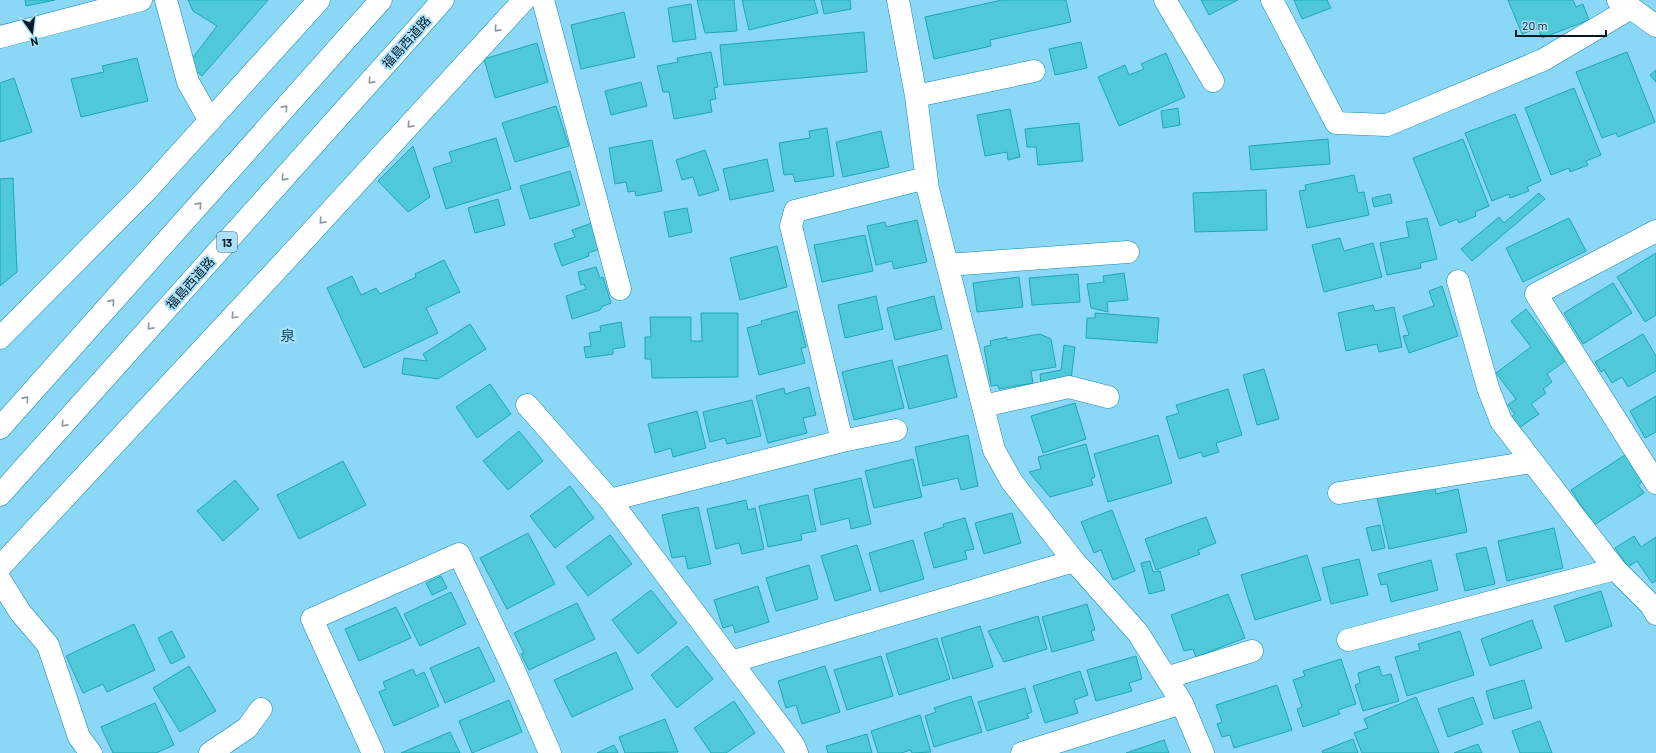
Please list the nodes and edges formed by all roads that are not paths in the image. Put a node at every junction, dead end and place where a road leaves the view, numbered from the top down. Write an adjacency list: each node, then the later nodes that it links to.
1 (141, 0): 13 (main road)
2 (166, 0): 17 (main road)
3 (319, 0): 17 (main road)
4 (381, 0): 28 (main road, one-way to 4)
5 (443, 0): 33 (main road, 福島西道路 / 13, one-way to 33)
6 (524, 0): 37 (main road, one-way to 37)
7 (543, 0): 23 (main road)
8 (898, 0): 16 (main road)
9 (1165, 0): 15 (main road)
10 (1272, 0): 11 (main road)
11 (1625, 4): 12 (main road)
12 (1656, 26)
13 (0, 37)
14 (1034, 71): 16 (main road)
15 (1213, 82)
16 (916, 96): 18 (main road)
17 (210, 121): 24 (main road)
18 (926, 178): 21 (main road); 30 (main road)
19 (1656, 232): 32 (main road)
20 (1128, 252): 21 (main road)
21 (947, 265): 27 (main road)
22 (1458, 281): 31 (main road)
23 (620, 289)
24 (0, 338)
25 (1108, 397): 27 (main road)
26 (527, 405): 35 (main road)
27 (982, 406): 36 (main road)
28 (0, 428)
29 (896, 430): 30 (main road)
30 (842, 440): 35 (main road)
31 (1532, 462): 34 (main road); 38 (main road)
32 (1656, 483)
33 (5, 489)
34 (1339, 493)
35 (610, 500): 43 (main road)
36 (1074, 561): 43 (main road); 44 (main road)
37 (0, 567)
38 (1614, 569): 40 (main road); 41 (main road)
39 (0, 580): 47 (main road)
40 (1653, 603)
41 (1348, 640)
42 (1252, 651): 44 (main road)
43 (731, 662): 51 (main road)
44 (1166, 678): 45 (main road)
45 (1182, 703): 52 (main road); 53 (main road)
46 (261, 709): 48 (main road)
47 (91, 753)
48 (210, 753)
49 (373, 753): 50 (main road)
50 (550, 753)
51 (797, 753)
52 (1022, 753)
53 (1203, 753)

